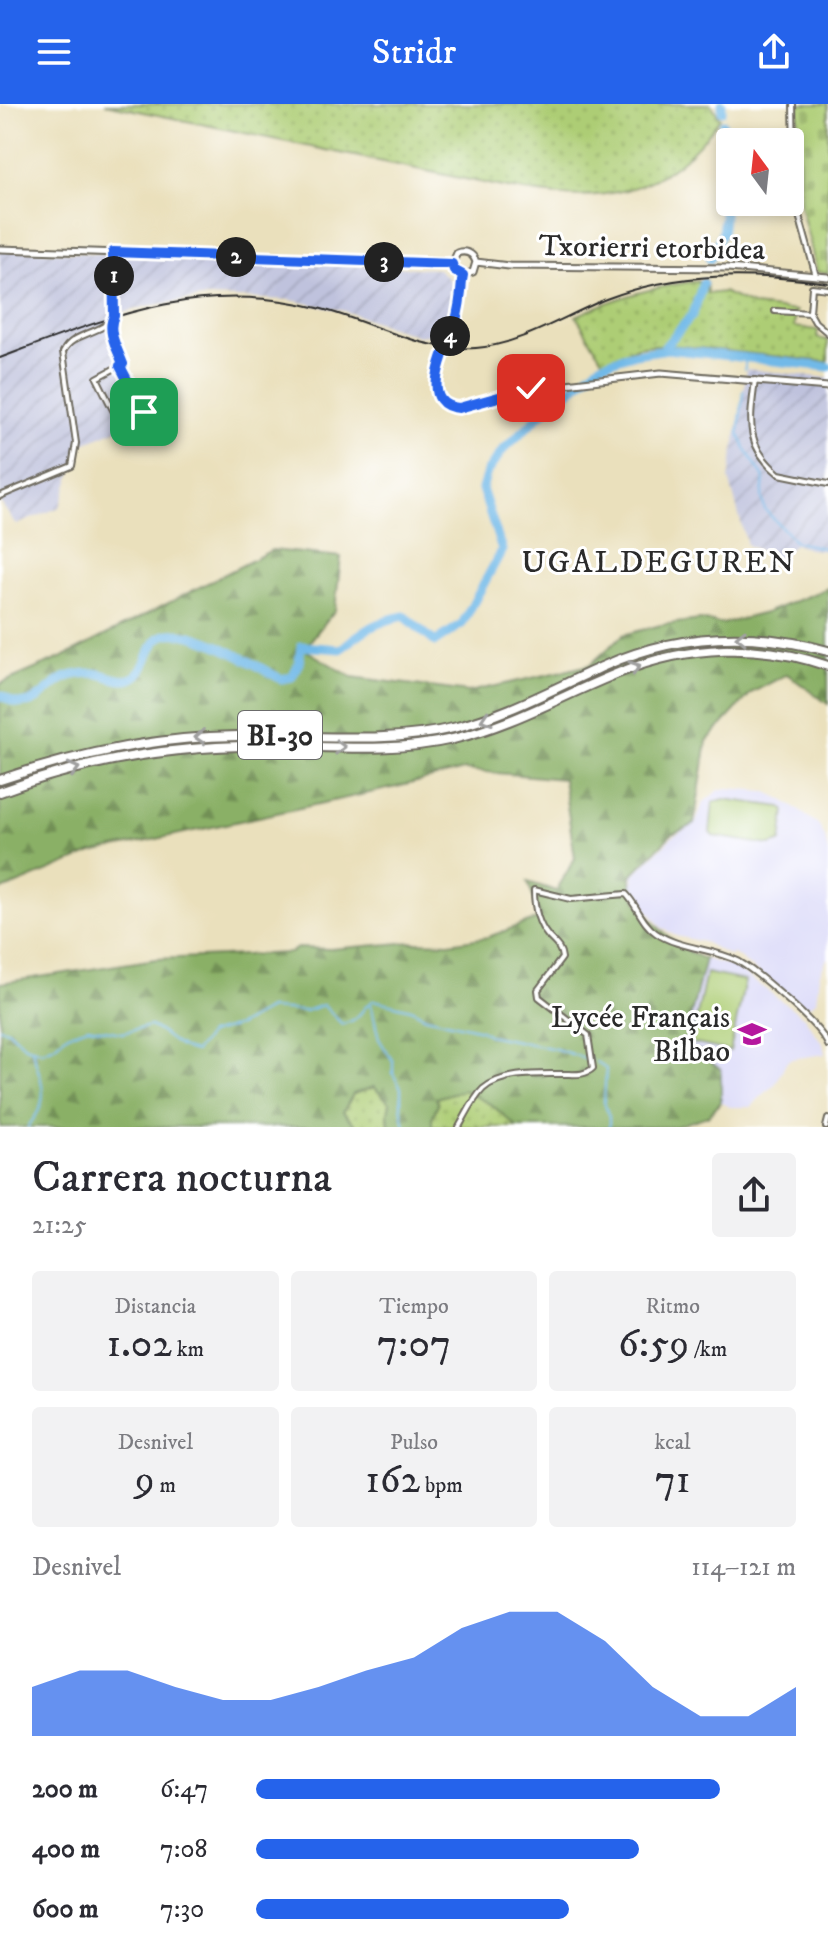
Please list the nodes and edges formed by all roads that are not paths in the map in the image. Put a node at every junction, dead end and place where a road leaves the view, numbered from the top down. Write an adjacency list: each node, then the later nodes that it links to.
1 (793, 104): 7 (street)
2 (0, 249): 3 (street, Txorierri etorbidea)
3 (113, 252): 5 (street, Txorierri etorbidea); 12 (street)
4 (476, 262): 5 (street, Txorierri etorbidea); 6 (street); 7 (street, Txorierri etorbidea)
5 (452, 264): 6 (street)
6 (463, 275): 15 (street, bridge)
7 (816, 276): 8 (street, Txorierri etorbidea)
8 (828, 277)
9 (828, 289): 11 (street)
10 (775, 311): 11 (street)
11 (810, 313): 13 (street)
12 (110, 323): 14 (street); 18 (street)
13 (828, 333)
14 (120, 366): 14 (street)
15 (755, 380): 16 (street); 17 (street)
16 (828, 387)
17 (828, 484)
18 (0, 496)
19 (828, 651): 21 (highway, BI-30, one-way to 21)
20 (828, 666): 22 (highway, BI-30, one-way to 20)
21 (0, 780)
22 (0, 792)
23 (828, 1045): 25 (street)
24 (828, 1119): 26 (street)
25 (459, 1127)
26 (826, 1127)

